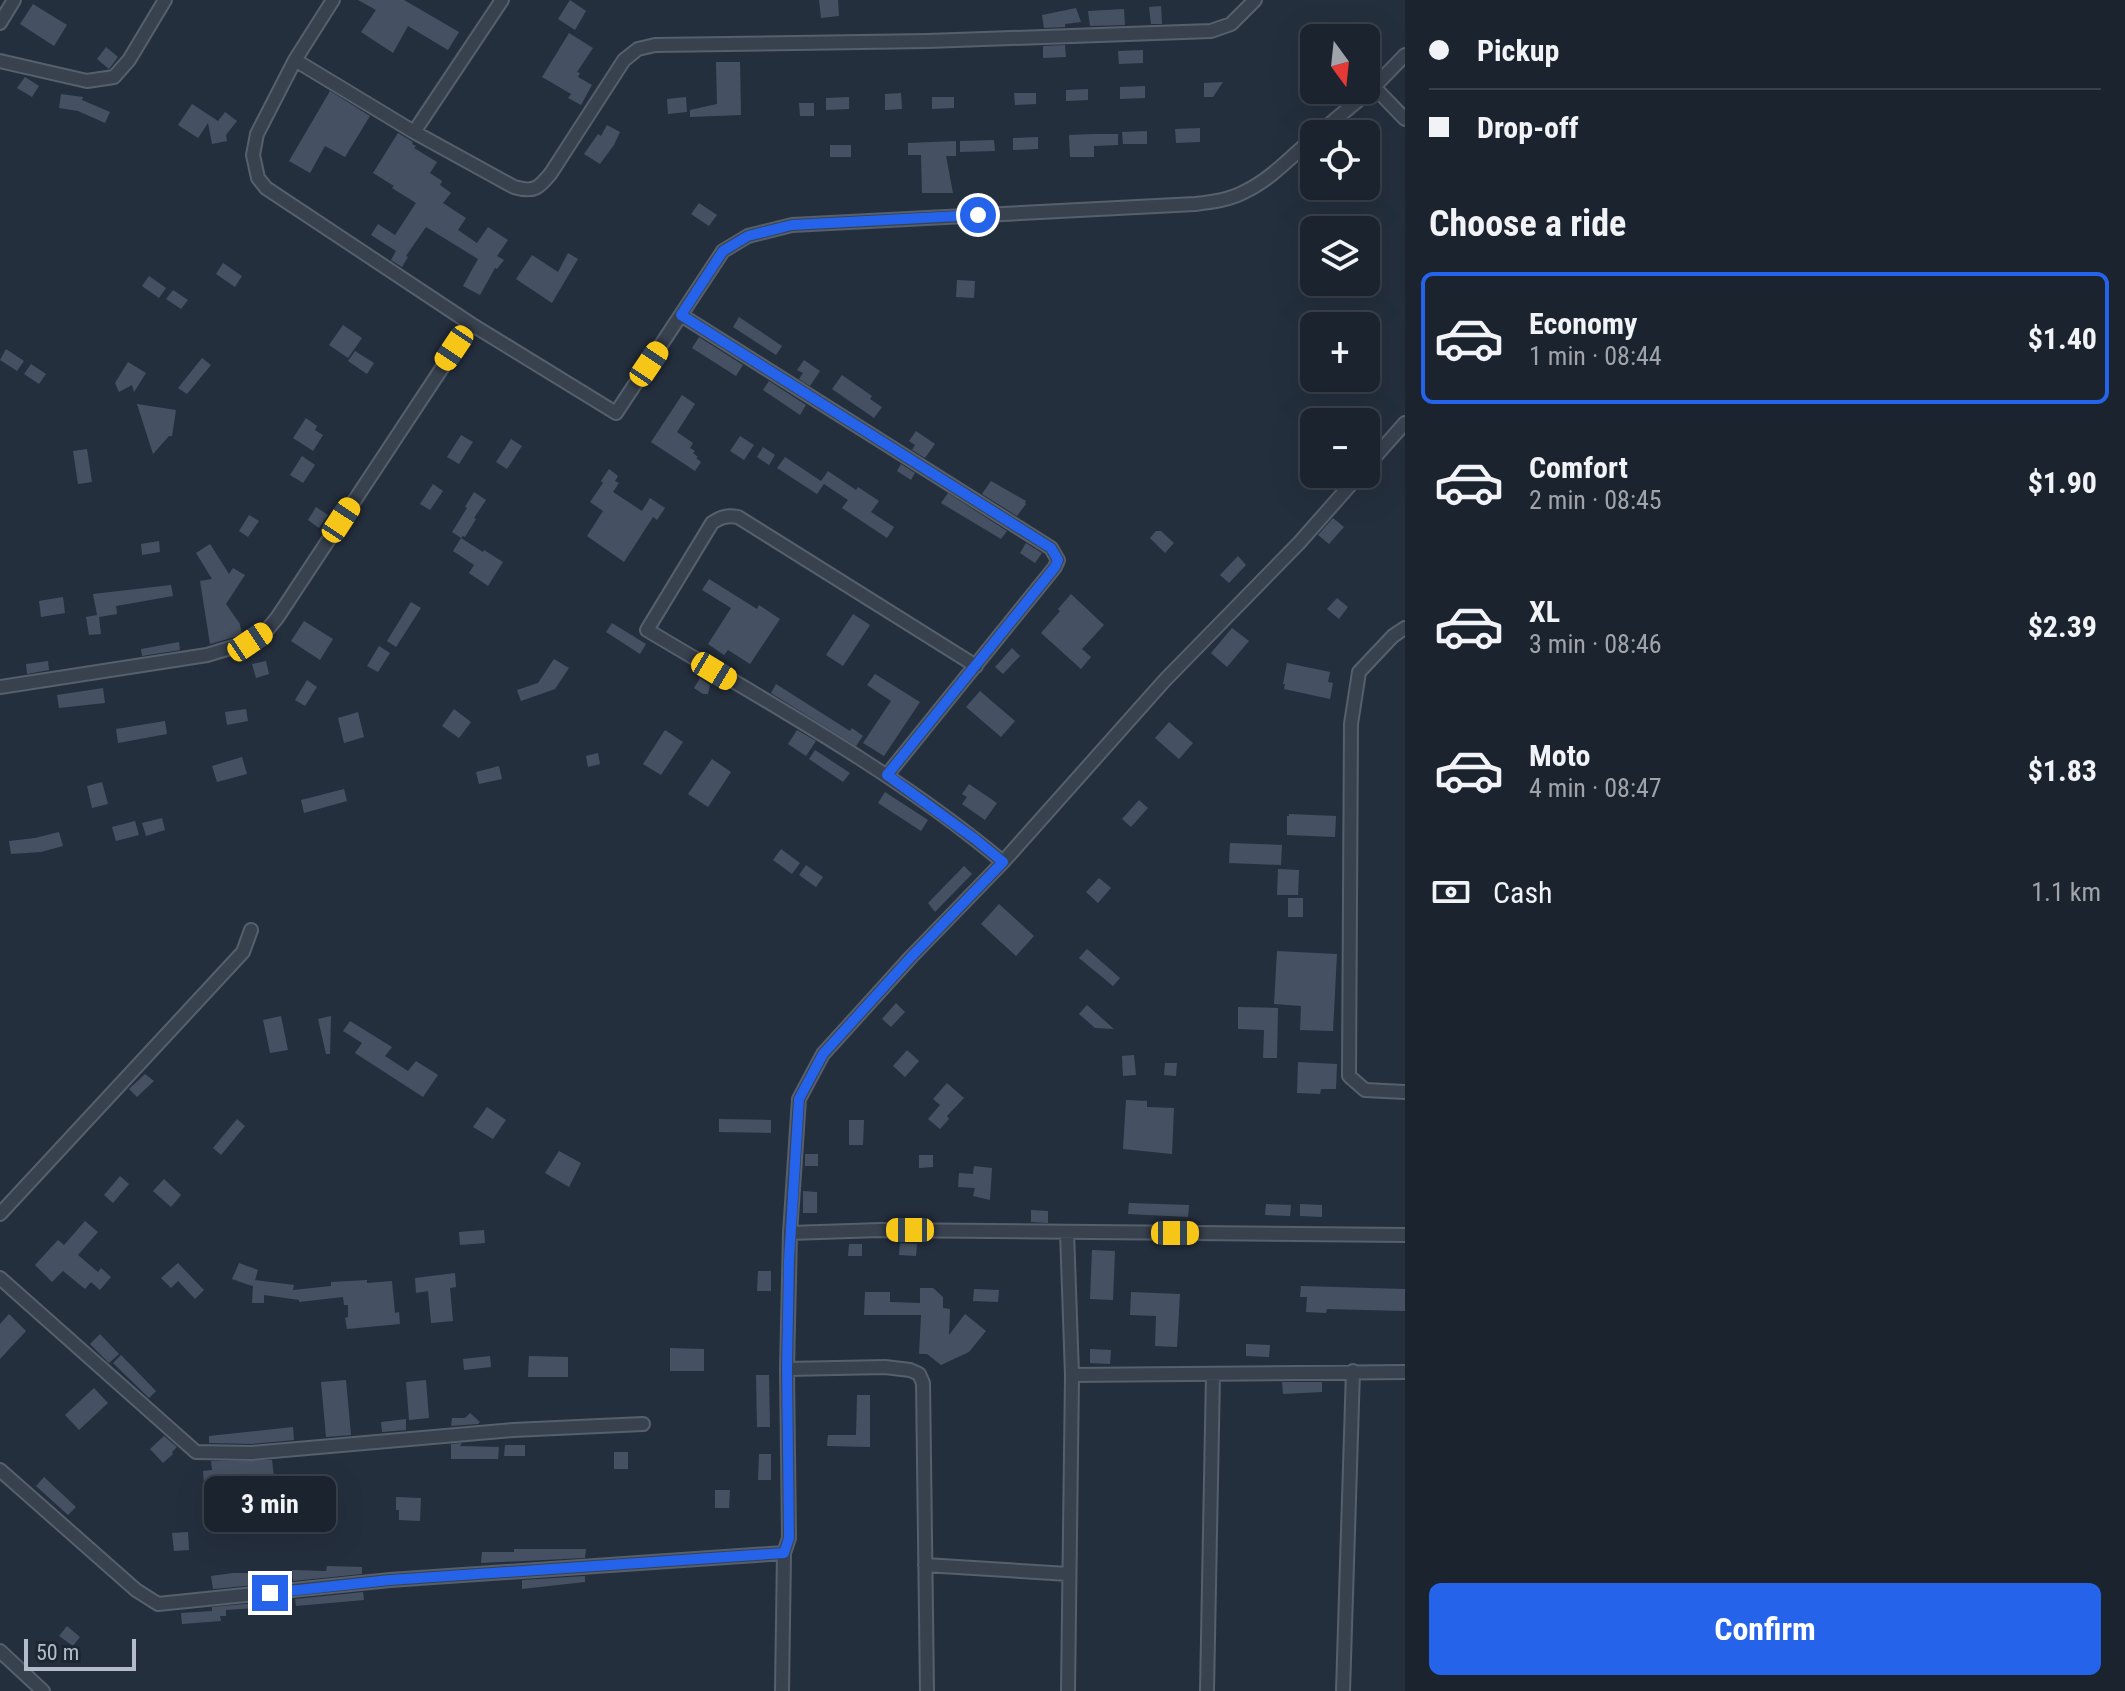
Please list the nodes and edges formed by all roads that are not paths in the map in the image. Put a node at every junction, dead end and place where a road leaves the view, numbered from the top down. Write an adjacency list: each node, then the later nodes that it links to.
1 (14, 0): 6 (street)
2 (165, 0): 9 (street)
3 (333, 0): 8 (street)
4 (502, 0): 15 (street)
5 (1255, 0): 15 (street)
6 (0, 23)
7 (1405, 55): 10 (street)
8 (295, 60): 15 (street); 18 (street)
9 (0, 61)
10 (1380, 81)
11 (1380, 93): 13 (street)
12 (1354, 104): 14 (street)
13 (1405, 119)
14 (1335, 120)
15 (414, 132)
16 (1300, 150): 17 (street)
17 (681, 315): 18 (street); 23 (street)
18 (471, 324): 24 (street)
19 (1405, 423): 20 (street)
20 (1380, 451)
21 (1348, 488): 26 (street)
22 (1405, 628): 28 (street)
23 (976, 666): 25 (street); 25 (street)
24 (0, 687)
25 (887, 775): 26 (street)
26 (1003, 862): 31 (street)
27 (251, 930): 29 (street)
28 (1405, 1092)
29 (0, 1214)
30 (1067, 1232): 31 (street); 32 (street); 38 (street)
31 (790, 1233): 34 (street)
32 (1405, 1235)
33 (0, 1278): 39 (street)
34 (787, 1369): 41 (street); 42 (street)
35 (1353, 1371): 36 (street); 37 (street); 50 (street)
36 (1405, 1372)
37 (1213, 1374): 38 (street); 49 (street)
38 (1072, 1375): 43 (street)
39 (643, 1424)
40 (0, 1470): 41 (street)
41 (784, 1553): 46 (street)
42 (925, 1565): 43 (street); 47 (street)
43 (1068, 1574): 48 (street)
44 (0, 1651): 45 (street)
45 (43, 1691)
46 (782, 1691)
47 (927, 1691)
48 (1068, 1691)
49 (1207, 1691)
50 (1343, 1691)

